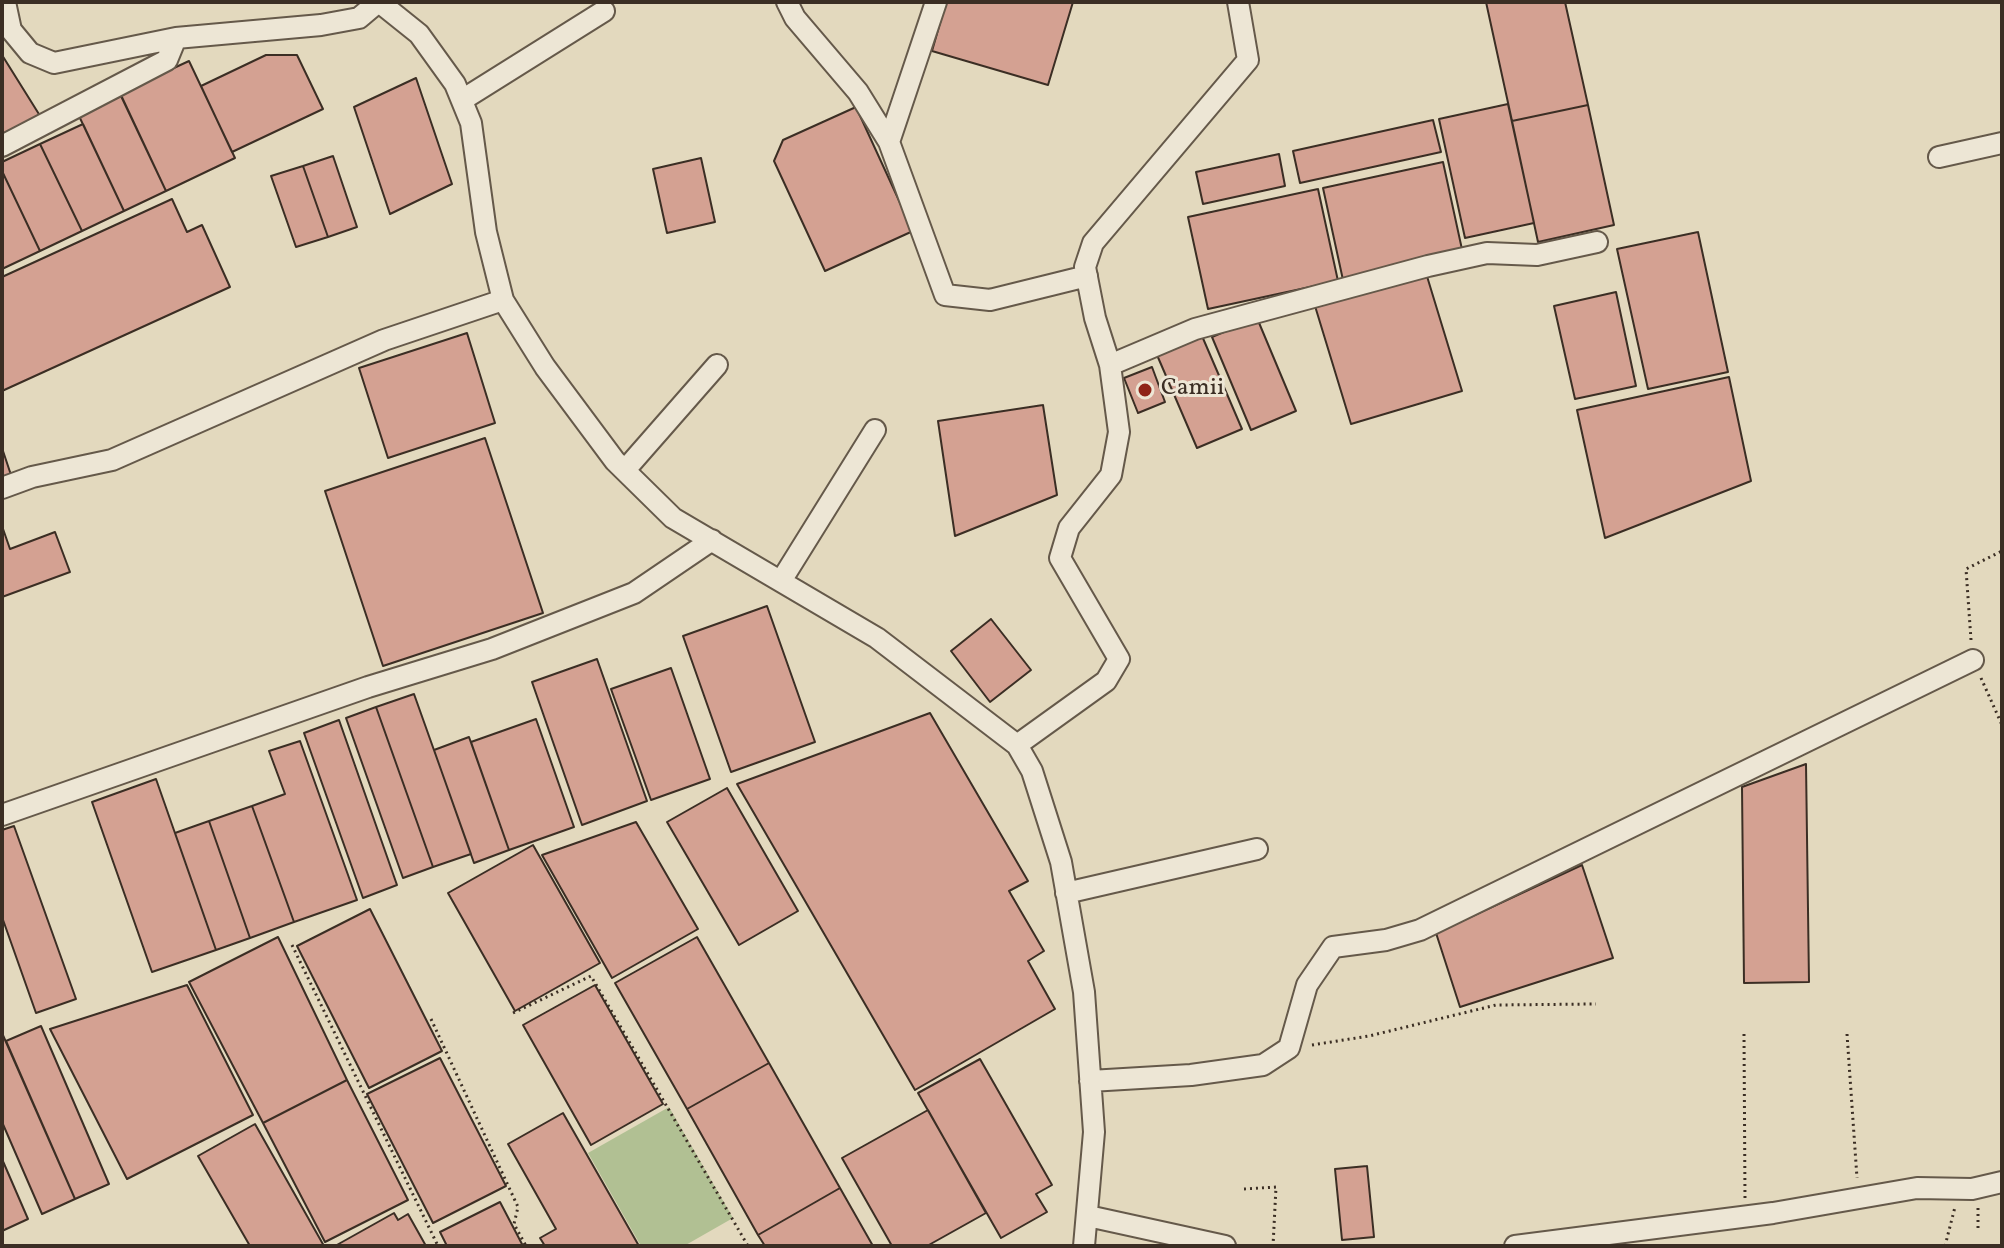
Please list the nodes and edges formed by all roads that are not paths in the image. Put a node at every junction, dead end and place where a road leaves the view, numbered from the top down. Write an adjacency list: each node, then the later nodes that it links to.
1 (5, 2): 7 (street)
2 (379, 2): 7 (street); 8 (street)
3 (787, 2): 9 (street)
4 (936, 2): 9 (street)
5 (1238, 2): 14 (street)
6 (604, 11): 8 (street)
7 (176, 38): 11 (street)
8 (462, 100): 15 (street)
9 (889, 142): 14 (street)
10 (2002, 143): 12 (street)
11 (2, 146)
12 (1939, 157)
13 (1597, 242): 17 (street)
14 (1087, 276): 17 (street)
15 (503, 300): 19 (street); 20 (street)
16 (717, 365): 19 (street)
17 (1110, 365): 24 (street)
18 (875, 430): 22 (street)
19 (625, 470): 21 (street)
20 (2, 488)
21 (712, 540): 22 (street); 25 (street)
22 (781, 581): 24 (street)
23 (1973, 660): 28 (street)
24 (1017, 745): 27 (street)
25 (2, 815)
26 (1257, 849): 27 (street)
27 (1066, 893): 28 (street)
28 (1090, 1081): 30 (street)
29 (2002, 1182): 33 (street)
30 (1088, 1216): 31 (street); 32 (street)
31 (1084, 1246)
32 (1225, 1246)
33 (1515, 1246)

